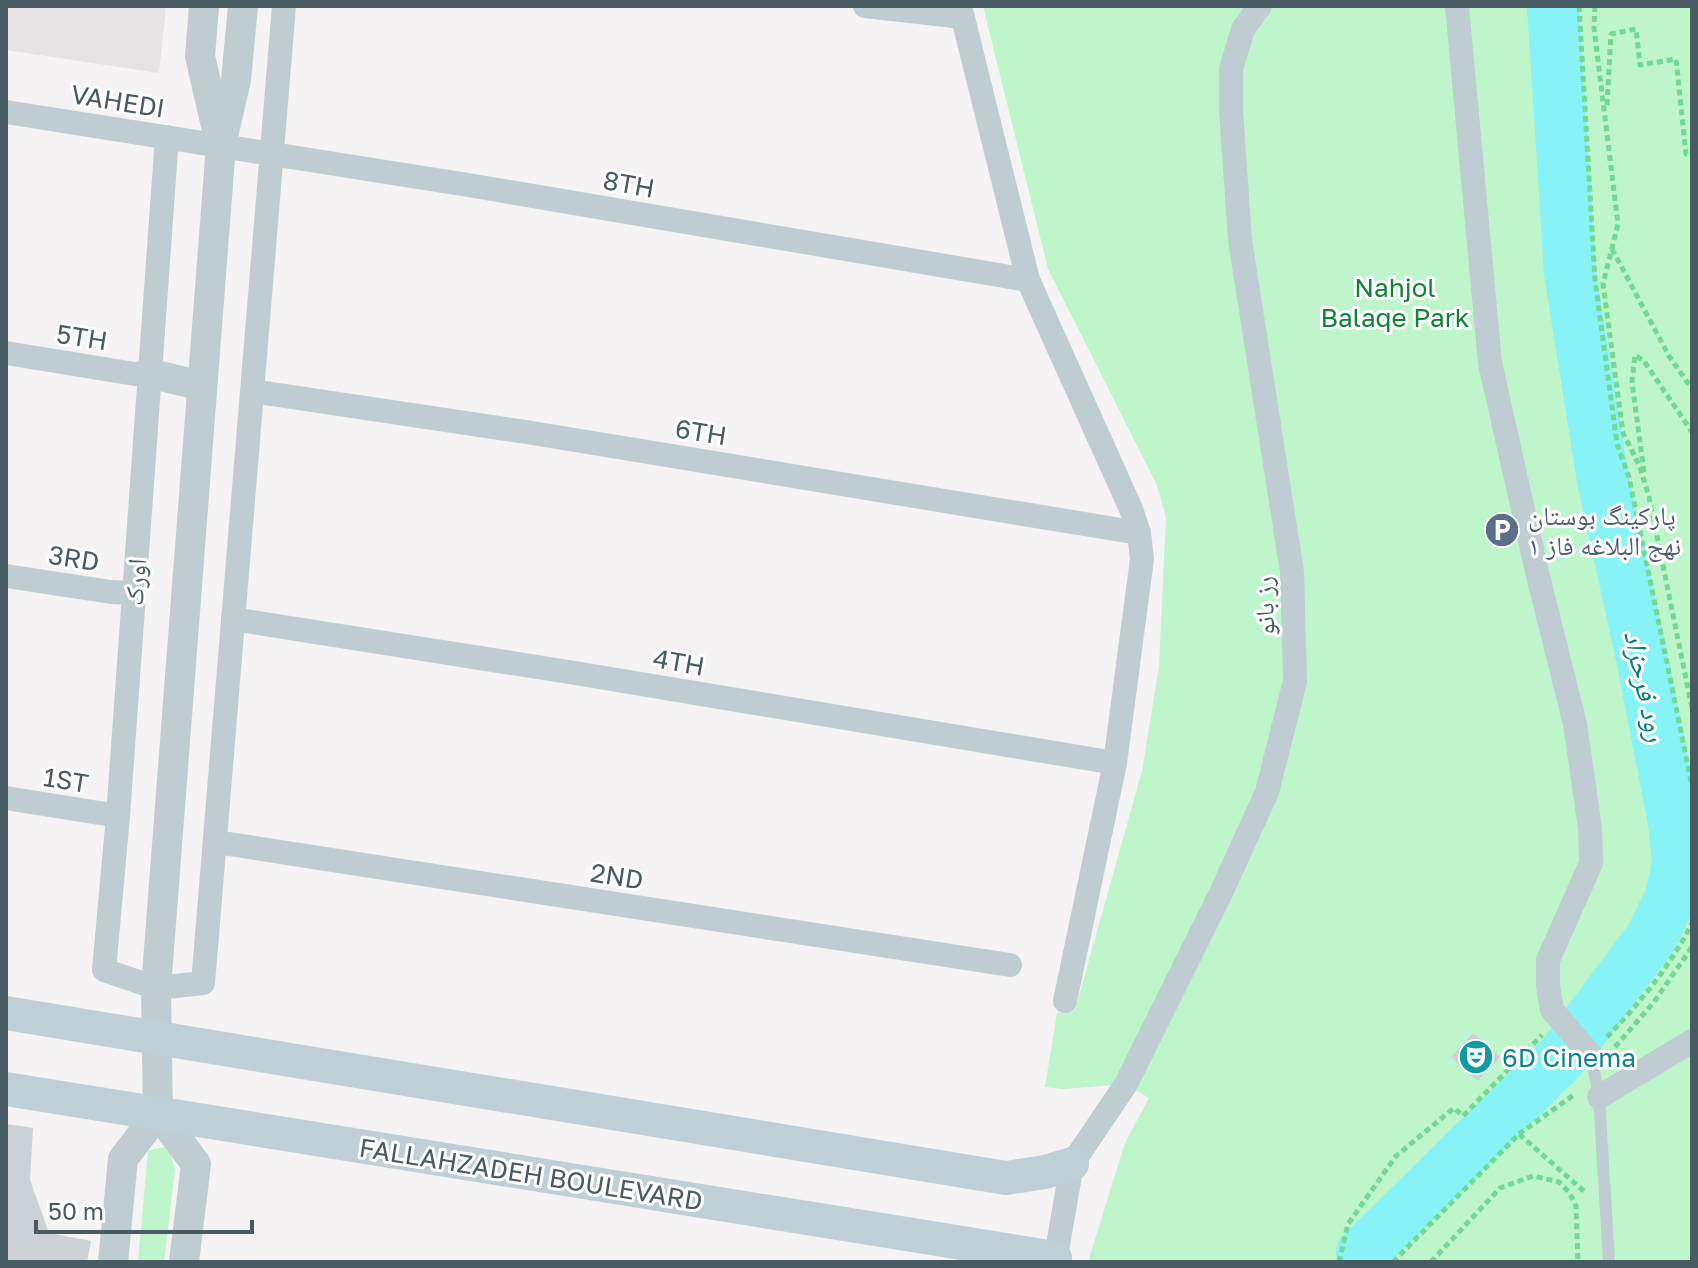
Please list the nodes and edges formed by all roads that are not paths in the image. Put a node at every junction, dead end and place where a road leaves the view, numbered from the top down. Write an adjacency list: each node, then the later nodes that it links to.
1 (204, 6): 10 (street)
2 (243, 6): 10 (street)
3 (284, 6): 11 (street, اورک)
4 (865, 6): 7 (street)
5 (1260, 6): 35 (street, رز بانو)
6 (1457, 6): 31 (street)
7 (961, 12): 12 (street)
8 (6, 112): 9 (street, VAHEDI)
9 (167, 137): 10 (street, VAHEDI); 14 (street, اورک)
10 (221, 145): 11 (street, 8TH); 15 (street, اورک)
11 (272, 153): 12 (street, 8TH); 16 (street, اورک)
12 (1028, 280): 17 (street)
13 (6, 353): 14 (street, 5TH)
14 (148, 373): 15 (street); 19 (street, اورک)
15 (202, 386): 26 (street, اورک)
16 (252, 391): 17 (street, 6TH); 20 (street, اورک)
17 (1139, 533): 21 (street)
18 (6, 576): 19 (street, 3RD)
19 (134, 593): 23 (street, اورک)
20 (233, 619): 21 (street, 4TH); 24 (street, اورک)
21 (1115, 763): 27 (street)
22 (6, 798): 23 (street, 1ST)
23 (118, 816): 26 (street, اورک)
24 (216, 842): 25 (street, 2ND); 26 (street, اورک)
25 (1010, 965)
26 (156, 988): 29 (street, اورک)
27 (1065, 1001)
28 (6, 1013): 29 (main road)
29 (159, 1038): 34 (street, اورک); 35 (main road)
30 (1692, 1041): 33 (street)
31 (1591, 1055): 33 (lane)
32 (6, 1089): 34 (main road, FALLAHZADEH BOULEVARD)
33 (1599, 1097): 39 (lane)
34 (158, 1113): 36 (main road, FALLAHZADEH BOULEVARD); 37 (street); 38 (street)
35 (1072, 1164): 36 (street)
36 (1055, 1260)
37 (113, 1262)
38 (184, 1262)
39 (1609, 1262)

